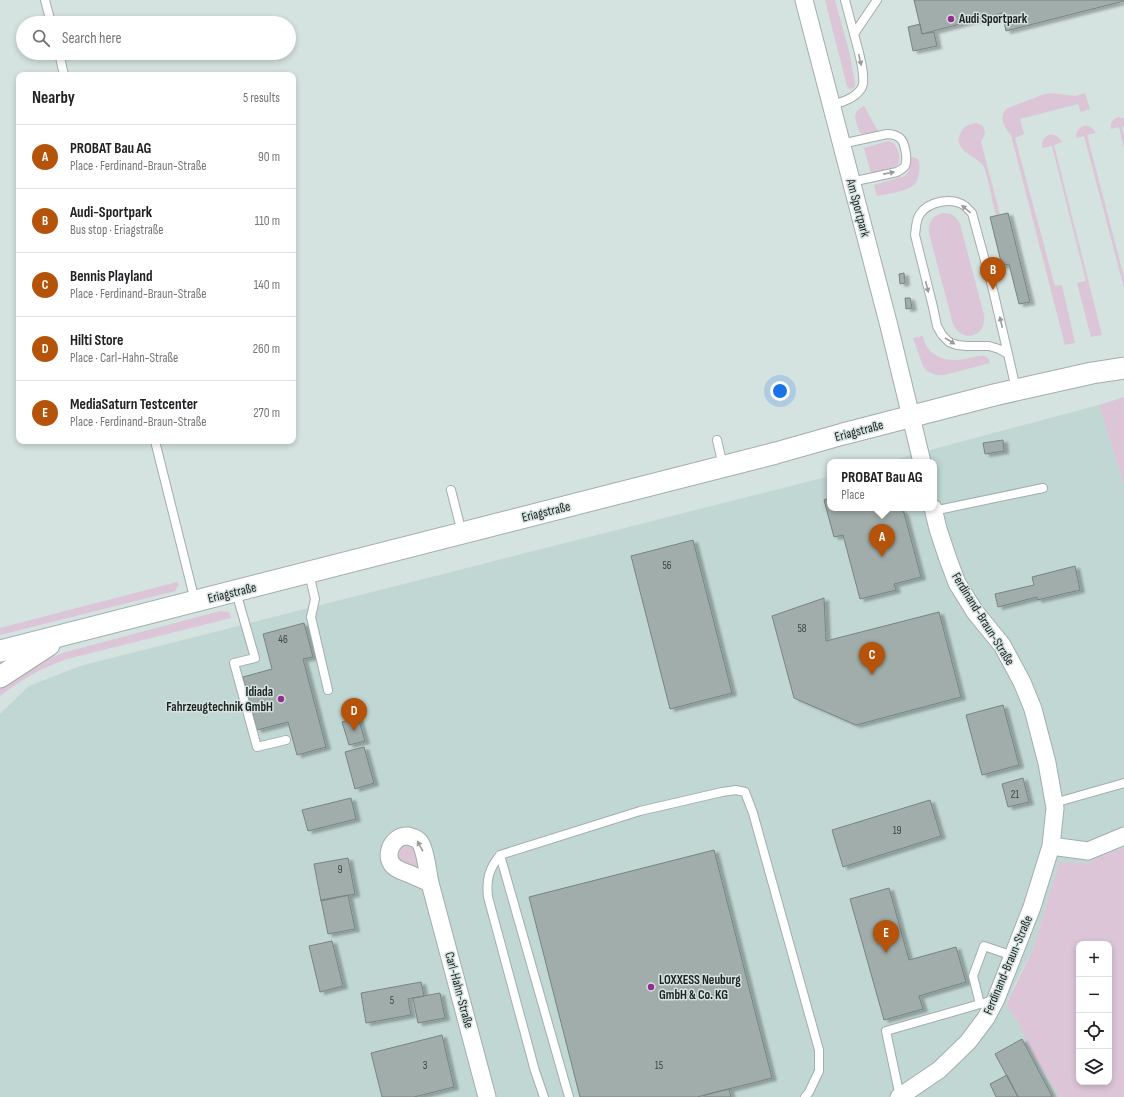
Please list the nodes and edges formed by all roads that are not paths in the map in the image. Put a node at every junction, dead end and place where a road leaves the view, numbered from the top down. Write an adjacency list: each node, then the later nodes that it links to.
1 (45, 0): 5 (lane)
2 (804, 0): 9 (street, Am Sportpark)
3 (845, 0): 6 (lane)
4 (877, 0): 6 (lane)
5 (49, 16)
6 (854, 34): 9 (lane, one-way to 9)
7 (61, 60): 8 (lane)
8 (63, 72)
9 (831, 105): 10 (street, Am Sportpark)
10 (841, 144): 11 (street, Am Sportpark); 11 (lane, one-way to 10)
11 (851, 182): 15 (street, Am Sportpark)
12 (1008, 354): 12 (lane, one-way to 12); 14 (lane)
13 (1124, 368): 14 (street, Eriagstraße)
14 (1016, 390): 15 (street, Eriagstraße)
15 (911, 417): 18 (street); 19 (street, Eriagstraße)
16 (717, 440): 19 (lane)
17 (156, 444): 27 (lane)
18 (921, 459)
19 (724, 466): 24 (street, Eriagstraße)
20 (1043, 488): 22 (lane)
21 (451, 490): 24 (lane)
22 (937, 508)
23 (934, 511): 34 (street, Ferdinand-Braun-Straße)
24 (462, 534): 25 (street, Eriagstraße)
25 (309, 573): 26 (street, Eriagstraße); 31 (lane)
26 (236, 592): 27 (street, Eriagstraße); 32 (lane)
27 (195, 602): 28 (street, Eriagstraße)
28 (66, 635): 29 (street, Eriagstraße); 30 (street)
29 (0, 652)
30 (0, 677)
31 (328, 690)
32 (286, 740)
33 (1124, 783): 34 (lane)
34 (1054, 803): 36 (street, Ferdinand-Braun-Straße)
35 (1124, 836): 36 (street)
36 (1051, 846): 39 (street, Ferdinand-Braun-Straße)
37 (500, 855): 43 (lane); 44 (lane); 45 (lane)
38 (430, 883): 42 (street, Carl-Hahn-Straße)
39 (1013, 956): 40 (street, Ferdinand-Braun-Straße); 41 (lane)
40 (996, 999): 41 (lane); 46 (street, Ferdinand-Braun-Straße)
41 (980, 1004): 46 (lane)
42 (487, 1097)
43 (544, 1097)
44 (569, 1097)
45 (805, 1097)
46 (899, 1097)

